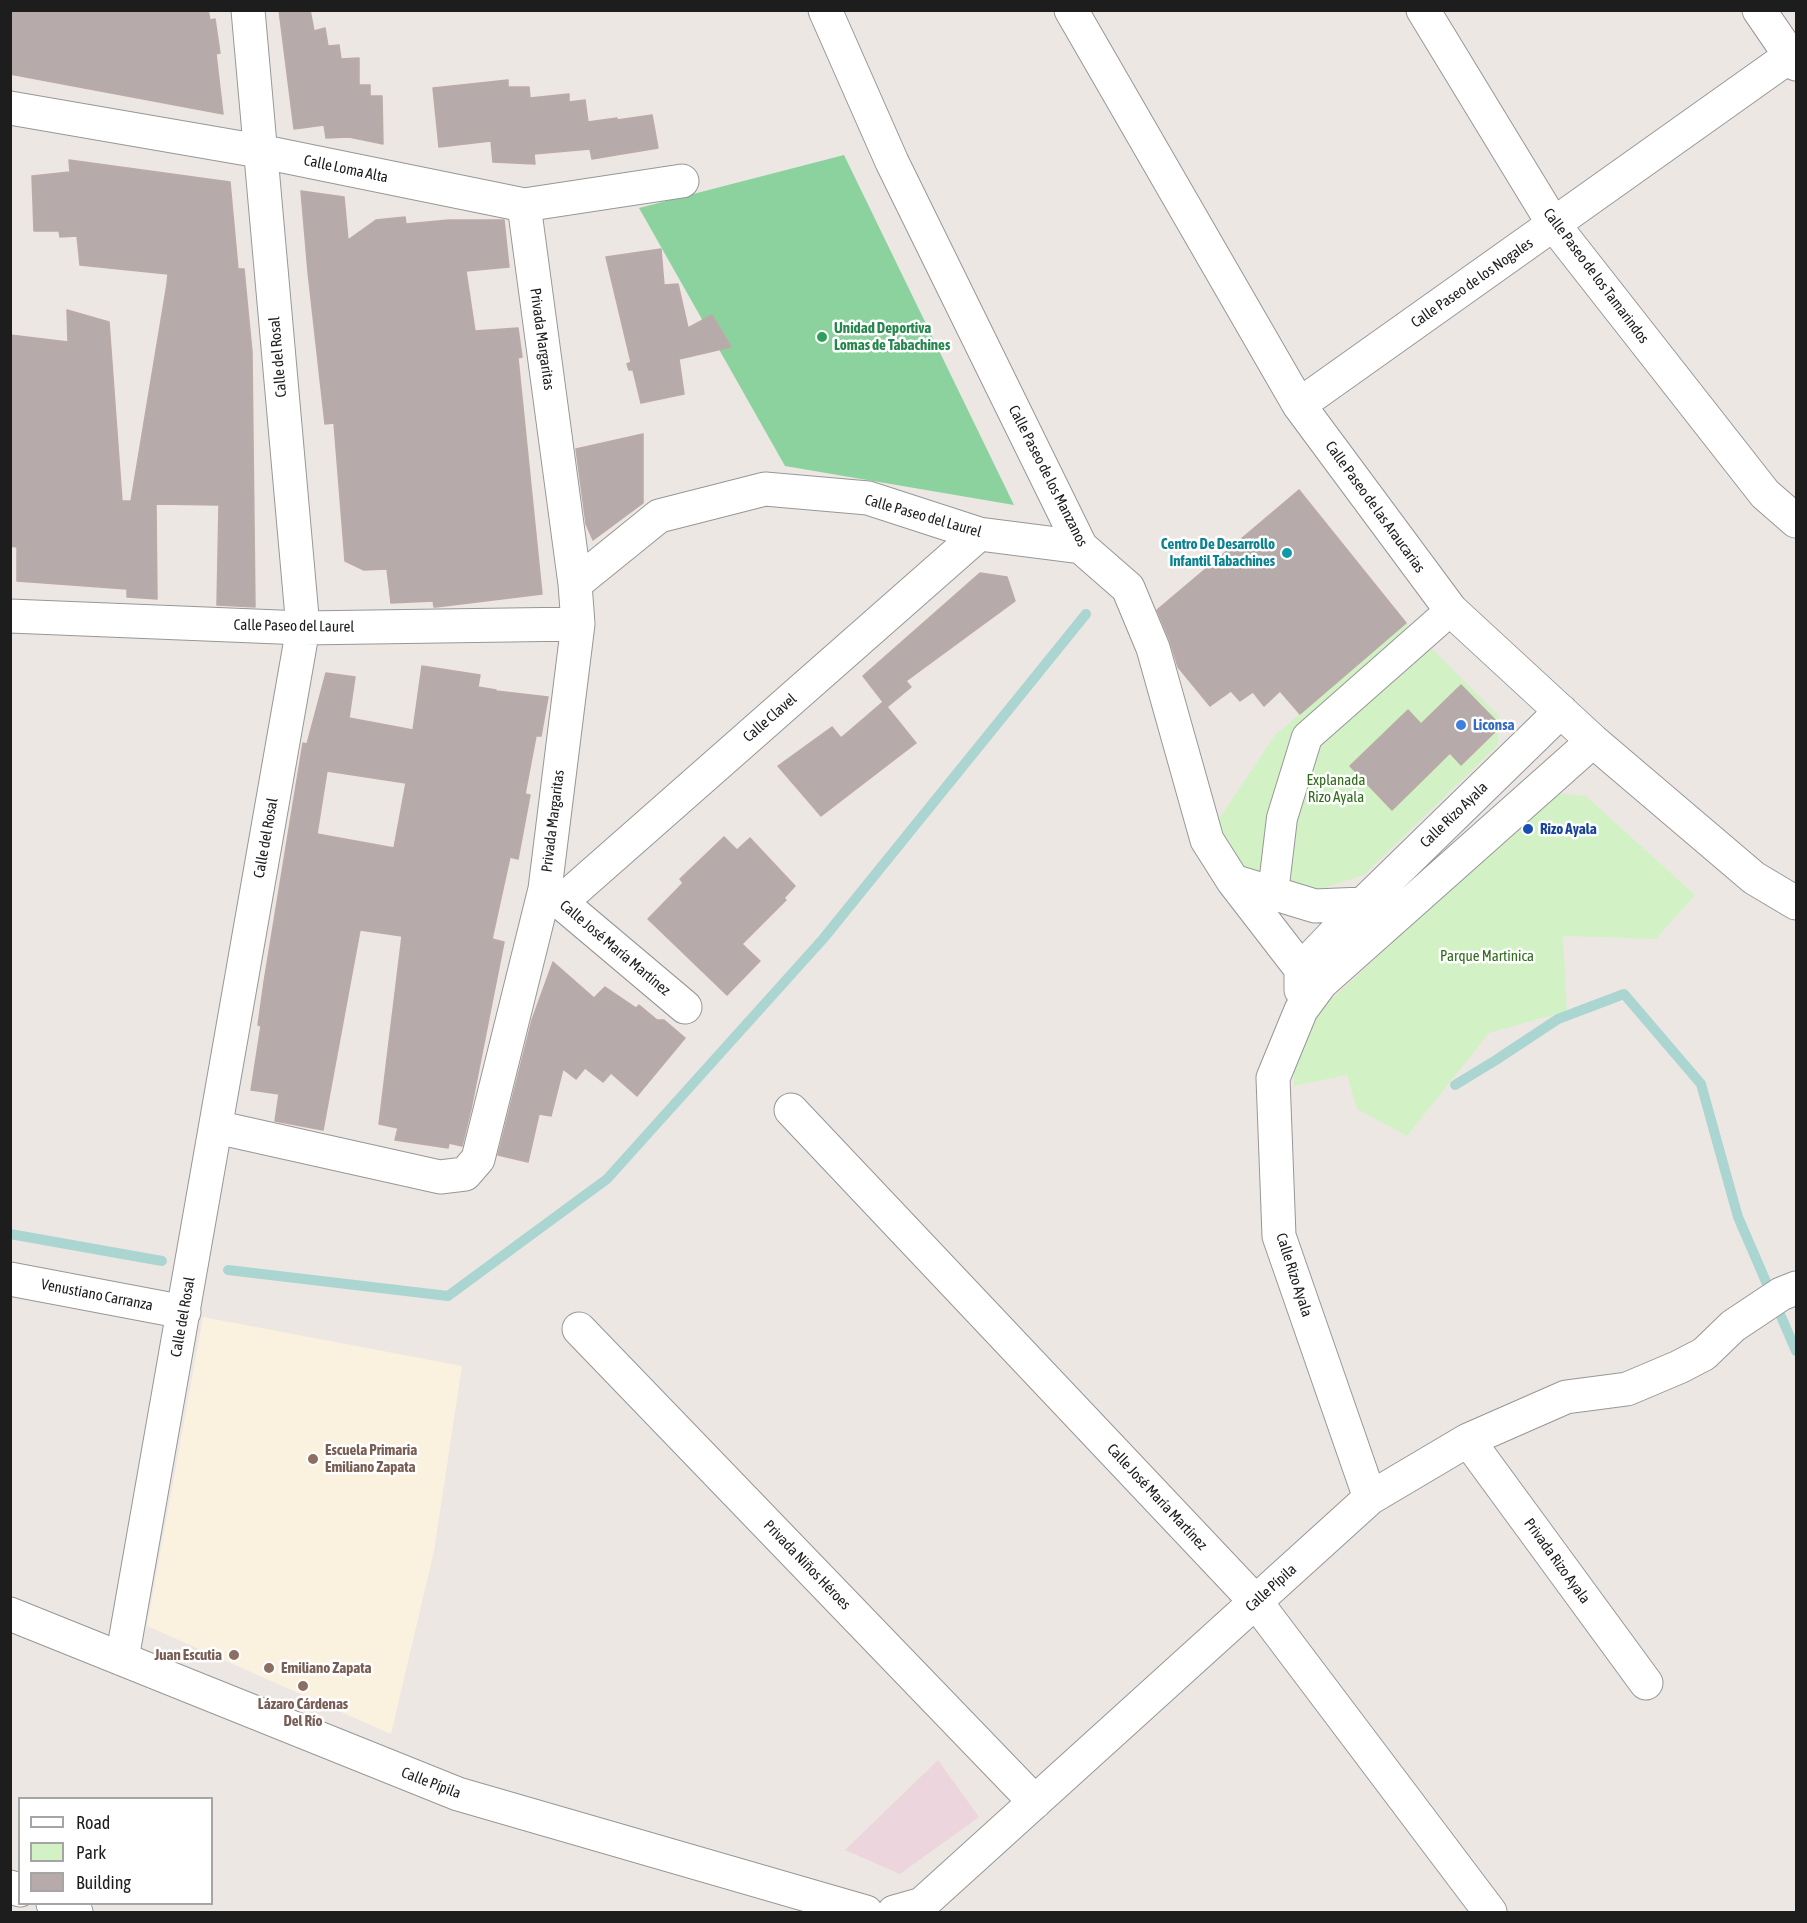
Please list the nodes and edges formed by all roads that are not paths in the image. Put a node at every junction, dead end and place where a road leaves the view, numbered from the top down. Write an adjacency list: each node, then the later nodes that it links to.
1 (248, 10): 8 (street, Calle del Rosal)
2 (825, 10): 15 (street, Calle Paseo de los Manzanos)
3 (1071, 10): 12 (street, Calle Paseo de las Araucarias)
4 (1423, 10): 11 (street, Calle Paseo de los Tamarindos)
5 (1759, 10): 6 (street)
6 (1793, 60): 11 (street, Calle Paseo de los Nogales)
7 (10, 108): 8 (street, Calle Loma Alta)
8 (260, 151): 10 (street, Calle Loma Alta); 20 (street, Calle del Rosal)
9 (682, 181): 10 (street, Calle Loma Alta)
10 (524, 205): 16 (street, Privada Margaritas)
11 (1554, 225): 12 (street, Calle Paseo de los Nogales); 13 (street, Calle Paseo de los Tamarindos)
12 (1299, 405): 17 (street, Calle Paseo de las Araucarias)
13 (1797, 521)
14 (979, 534): 15 (street, Calle Paseo del Laurel); 16 (street, Calle Paseo del Laurel); 25 (street, Calle Clavel)
15 (1081, 548): 23 (street, Calle Paseo de los Manzanos)
16 (575, 584): 19 (street, Privada Margaritas)
17 (1451, 610): 21 (street, Calle Paseo de las Araucarias); 24 (street)
18 (10, 616): 20 (street, Calle Paseo del Laurel)
19 (578, 624): 20 (street, Calle Paseo del Laurel); 25 (street, Privada Margaritas)
20 (303, 628): 31 (street, Calle del Rosal)
21 (1561, 711): 22 (street, Calle Paseo de las Araucarias); 27 (street, Calle Rizo Ayala)
22 (1593, 741): 26 (street, Calle Paseo de las Araucarias); 28 (street, Calle Rizo Ayala)
23 (1233, 881): 24 (street); 28 (street, Calle Paseo de los Manzanos)
24 (1273, 893): 27 (street)
25 (553, 896): 29 (street, Calle José María Martínez); 31 (street, Privada Margaritas)
26 (1797, 903)
27 (1363, 904): 28 (street, Calle Rizo Ayala)
28 (1311, 976): 37 (street, Calle Rizo Ayala)
29 (685, 1006)
30 (791, 1110): 38 (street, Calle José María Martínez)
31 (216, 1127): 34 (street, Calle del Rosal)
32 (10, 1279): 34 (street, Venustiano Carranza)
33 (1789, 1291): 36 (street, Calle Pípila)
34 (184, 1312): 40 (street, Calle del Rosal)
35 (579, 1329): 42 (street, Privada Niños Héroes)
36 (1468, 1440): 37 (street, Calle Pípila); 41 (street, Privada Rizo Ayala)
37 (1370, 1498): 38 (street, Calle Pípila)
38 (1256, 1602): 42 (street, Calle Pípila); 47 (street, Calle José María Martínez)
39 (10, 1614): 40 (street, Calle Pípila)
40 (122, 1659): 45 (street, Calle Pípila)
41 (1646, 1683)
42 (1035, 1802): 46 (street, Calle Pípila)
43 (56, 1905): 44 (street)
44 (76, 1912)
45 (866, 1912)
46 (894, 1912)
47 (1490, 1912)

